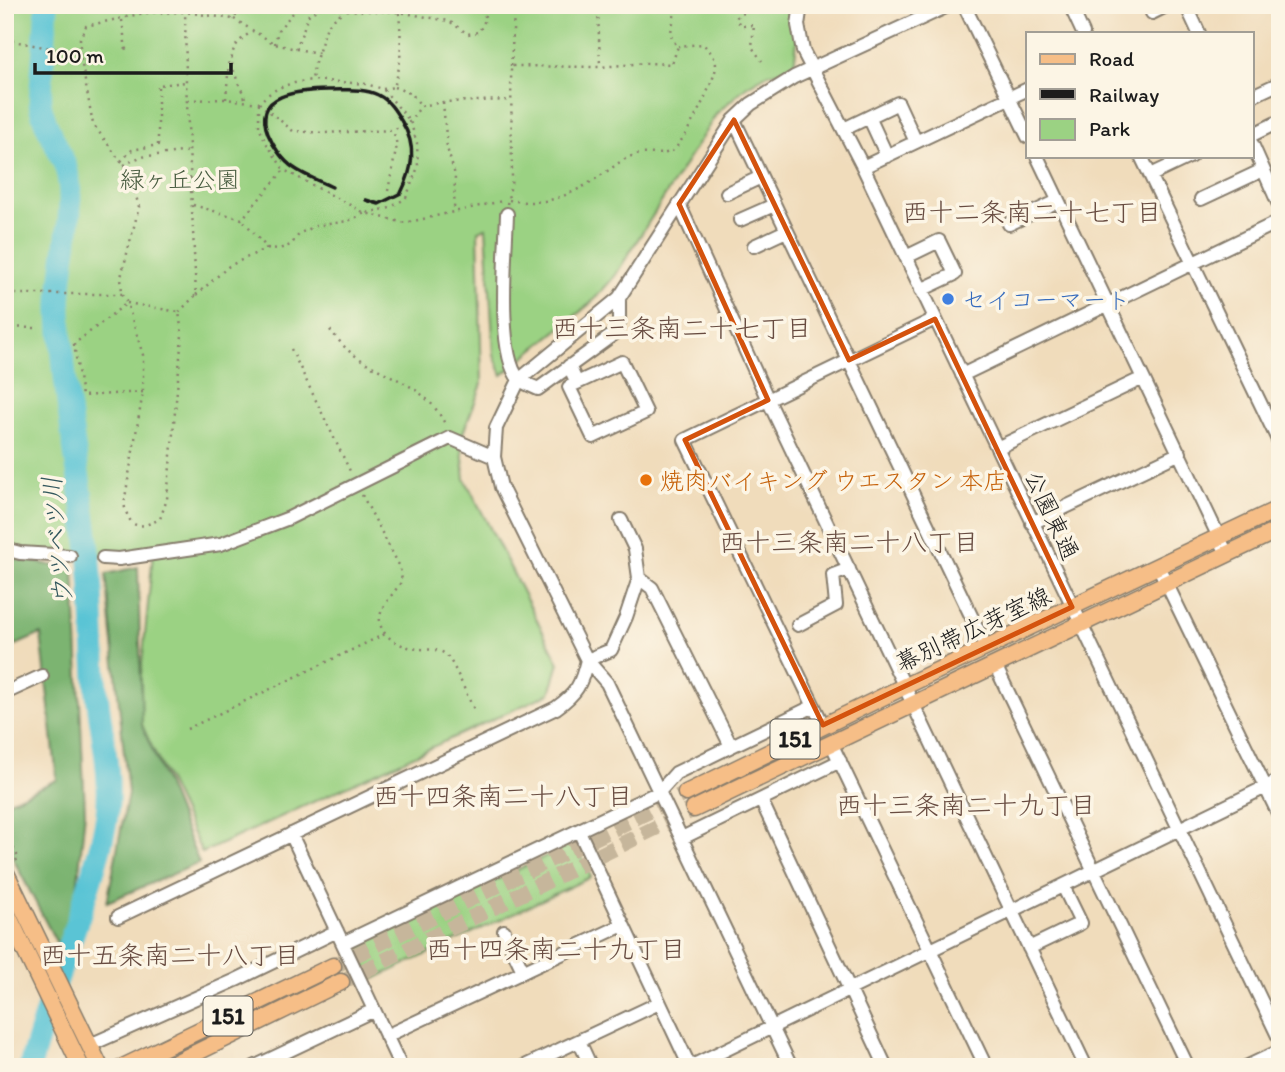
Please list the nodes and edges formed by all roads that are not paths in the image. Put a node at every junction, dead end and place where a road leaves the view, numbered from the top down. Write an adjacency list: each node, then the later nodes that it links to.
1 (801, 5): 10 (street, 公園東通)
2 (950, 5): 10 (street)
3 (964, 5): 14 (street)
4 (1070, 5): 8 (street)
5 (1168, 5): 7 (street)
6 (1186, 5): 9 (street)
7 (1152, 13)
8 (1083, 32)
9 (1199, 32)
10 (813, 69): 16 (street); 18 (street, 公園東通)
11 (1280, 83): 13 (street)
12 (1026, 90): 14 (street)
13 (1254, 95)
14 (1009, 98): 19 (street); 21 (street)
15 (869, 117): 18 (street); 21 (street); 23 (street)
16 (734, 120): 30 (street); 34 (street)
17 (1280, 121): 20 (street)
18 (844, 129): 27 (street, 公園東通)
19 (1026, 133)
20 (1254, 134)
21 (916, 142): 23 (street)
22 (1254, 149): 28 (street)
23 (887, 156): 27 (street)
24 (1038, 158): 33 (street)
25 (1142, 158): 29 (street)
26 (1187, 158): 29 (street)
27 (863, 167): 43 (street, 公園東通)
28 (1263, 170): 32 (street); 36 (street)
29 (1151, 175): 44 (street)
30 (761, 177): 31 (street); 35 (street)
31 (727, 193)
32 (1201, 199)
33 (1058, 201): 40 (street); 47 (street)
34 (679, 204): 46 (street); 55 (street)
35 (774, 205): 38 (street); 41 (street)
36 (1280, 207)
37 (507, 214): 53 (street)
38 (740, 220)
39 (1280, 221): 44 (street)
40 (1009, 224)
41 (786, 230): 42 (street); 49 (street)
42 (754, 246)
43 (906, 257): 45 (street, 公園東通); 45 (street)
44 (1193, 262): 47 (street); 56 (street)
45 (921, 290): 48 (street, 公園東通)
46 (619, 298): 50 (street); 53 (street)
47 (1108, 304): 51 (street); 52 (street)
48 (935, 319): 49 (street); 51 (street, 公園東通)
49 (849, 360): 55 (street); 76 (street)
50 (569, 366): 53 (street); 54 (street)
51 (962, 375): 57 (street, 公園東通)
52 (1143, 378): 57 (street); 58 (street)
53 (519, 380): 59 (street)
54 (578, 383): 54 (street)
55 (768, 400): 70 (street); 83 (street)
56 (1280, 444)
57 (998, 449): 62 (street, 公園東通)
58 (1180, 453): 62 (street); 64 (street)
59 (494, 457): 68 (street); 77 (street)
60 (1280, 508): 64 (main road, 幕別帯広芽室線 / 151)
61 (621, 520): 71 (street)
62 (1032, 523): 73 (street, 公園東通)
63 (1280, 529): 66 (main road, 幕別帯広芽室線 / 151)
64 (1219, 537): 66 (street); 69 (main road, 幕別帯広芽室線 / 151)
65 (5, 549): 67 (street)
66 (1227, 554): 72 (main road, 幕別帯広芽室線 / 151)
67 (70, 556)
68 (103, 558)
69 (1158, 566): 72 (street); 73 (main road, 幕別帯広芽室線 / 151)
70 (849, 569): 75 (street); 80 (street)
71 (639, 578): 77 (street); 86 (street)
72 (1167, 583): 74 (main road, 幕別帯広芽室線 / 151); 89 (street)
73 (1072, 607): 74 (street, 公園東通); 76 (main road, 幕別帯広芽室線 / 151)
74 (1080, 624): 78 (main road, 幕別帯広芽室線 / 151); 95 (street, 公園東通)
75 (798, 625)
76 (986, 647): 80 (main road, 幕別帯広芽室線 / 151)
77 (587, 660): 90 (street); 97 (street)
78 (995, 665): 82 (main road, 幕別帯広芽室線 / 151); 100 (street)
79 (42, 676): 81 (street)
80 (905, 686): 82 (street); 84 (main road, 幕別帯広芽室線 / 151)
81 (5, 693)
82 (913, 703): 85 (main road, 幕別帯広芽室線 / 151); 103 (street)
83 (814, 706): 84 (street); 86 (street)
84 (823, 725): 91 (main road, 幕別帯広芽室線 / 151)
85 (831, 743): 87 (street); 93 (main road, 幕別帯広芽室線 / 151)
86 (731, 746): 90 (street)
87 (840, 761): 92 (street); 109 (street)
88 (1280, 780): 89 (street)
89 (1266, 787): 94 (street); 95 (street)
90 (659, 792): 96 (street); 98 (street)
91 (686, 793)
92 (761, 800): 98 (street); 113 (street)
93 (694, 808)
94 (1280, 817)
95 (1180, 829): 100 (street); 118 (street, 公園東通)
96 (579, 831): 105 (street); 107 (street)
97 (291, 835): 104 (street); 107 (street)
98 (682, 838): 116 (street)
99 (5, 871): 120 (main road)
100 (1094, 871): 101 (street); 134 (street)
101 (1063, 886): 103 (street); 108 (street)
102 (5, 909): 122 (main road)
103 (1012, 911): 108 (street); 109 (street)
104 (118, 917)
105 (623, 925): 111 (street); 114 (street)
106 (504, 932): 111 (street)
107 (340, 937): 115 (street); 120 (street)
108 (1030, 948): 133 (street)
109 (930, 951): 113 (street); 132 (street)
110 (333, 966): 124 (main road, 151)
111 (523, 971): 117 (street)
112 (341, 982): 125 (main road, 151)
113 (849, 990): 116 (street); 131 (street)
114 (659, 1003): 116 (street); 119 (street)
115 (374, 1010): 117 (street); 126 (street)
116 (772, 1028): 130 (street)
117 (386, 1036): 127 (street)
118 (1280, 1040)
119 (579, 1041): 128 (street); 129 (street)
120 (90, 1045): 123 (main road)
121 (1280, 1051): 135 (street)
122 (81, 1067)
123 (100, 1067)
124 (123, 1067)
125 (167, 1067)
126 (254, 1067)
127 (401, 1067)
128 (523, 1067)
129 (590, 1067)
130 (791, 1067)
131 (886, 1067)
132 (986, 1067)
133 (1086, 1067)
134 (1188, 1067)
135 (1246, 1067)

